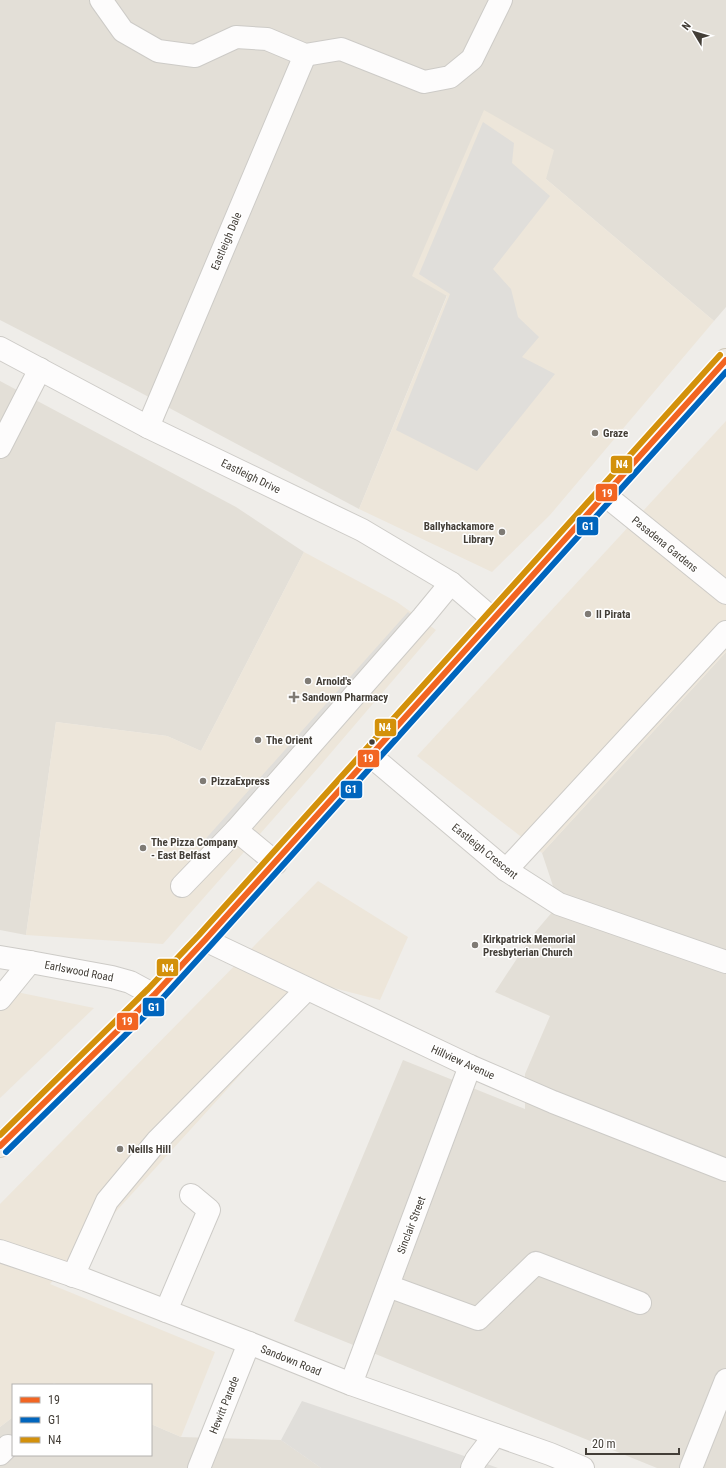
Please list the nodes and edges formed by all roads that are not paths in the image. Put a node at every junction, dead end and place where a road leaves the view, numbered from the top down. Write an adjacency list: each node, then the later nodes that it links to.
1 (101, 0): 3 (street)
2 (501, 0): 3 (street)
3 (305, 55): 7 (street, Eastleigh Dale)
4 (0, 348): 6 (street, Eastleigh Drive)
5 (726, 360): 9 (main road)
6 (40, 369): 7 (street, Eastleigh Drive); 8 (street)
7 (148, 427): 10 (street, Eastleigh Drive)
8 (0, 447)
9 (605, 496): 11 (street, Pasadena Gardens); 12 (main road)
10 (451, 583): 12 (street, Eastleigh Drive); 15 (street)
11 (726, 593)
12 (493, 619): 14 (main road)
13 (726, 632): 17 (street)
14 (371, 756): 16 (main road); 17 (street, Eastleigh Crescent)
15 (236, 830): 16 (street); 18 (street)
16 (276, 862): 19 (main road)
17 (506, 870): 22 (street, Eastleigh Crescent)
18 (182, 886)
19 (205, 940): 23 (street, Hillview Avenue); 24 (main road)
20 (0, 957): 21 (street, Earlswood Road)
21 (30, 962): 24 (street, Earlswood Road); 25 (street)
22 (726, 962)
23 (307, 989): 26 (street, Hillview Avenue); 31 (street)
24 (154, 995): 27 (main road)
25 (0, 999)
26 (470, 1066): 28 (street, Hillview Avenue); 32 (street, Sinclair Street)
27 (0, 1146)
28 (726, 1170)
29 (191, 1195): 34 (street)
30 (0, 1251): 31 (street, Sandown Road)
31 (73, 1276): 34 (street, Sandown Road)
32 (388, 1286): 33 (street); 37 (street, Sinclair Street)
33 (640, 1303)
34 (166, 1311): 35 (street, Sandown Road)
35 (249, 1343): 37 (street, Sandown Road); 39 (street, Hewitt Parade)
36 (726, 1380): 42 (street)
37 (351, 1384): 38 (street, Sandown Road)
38 (495, 1435): 40 (street); 41 (street, Sandown Road)
39 (199, 1468)
40 (472, 1468)
41 (583, 1468)
42 (691, 1468)

